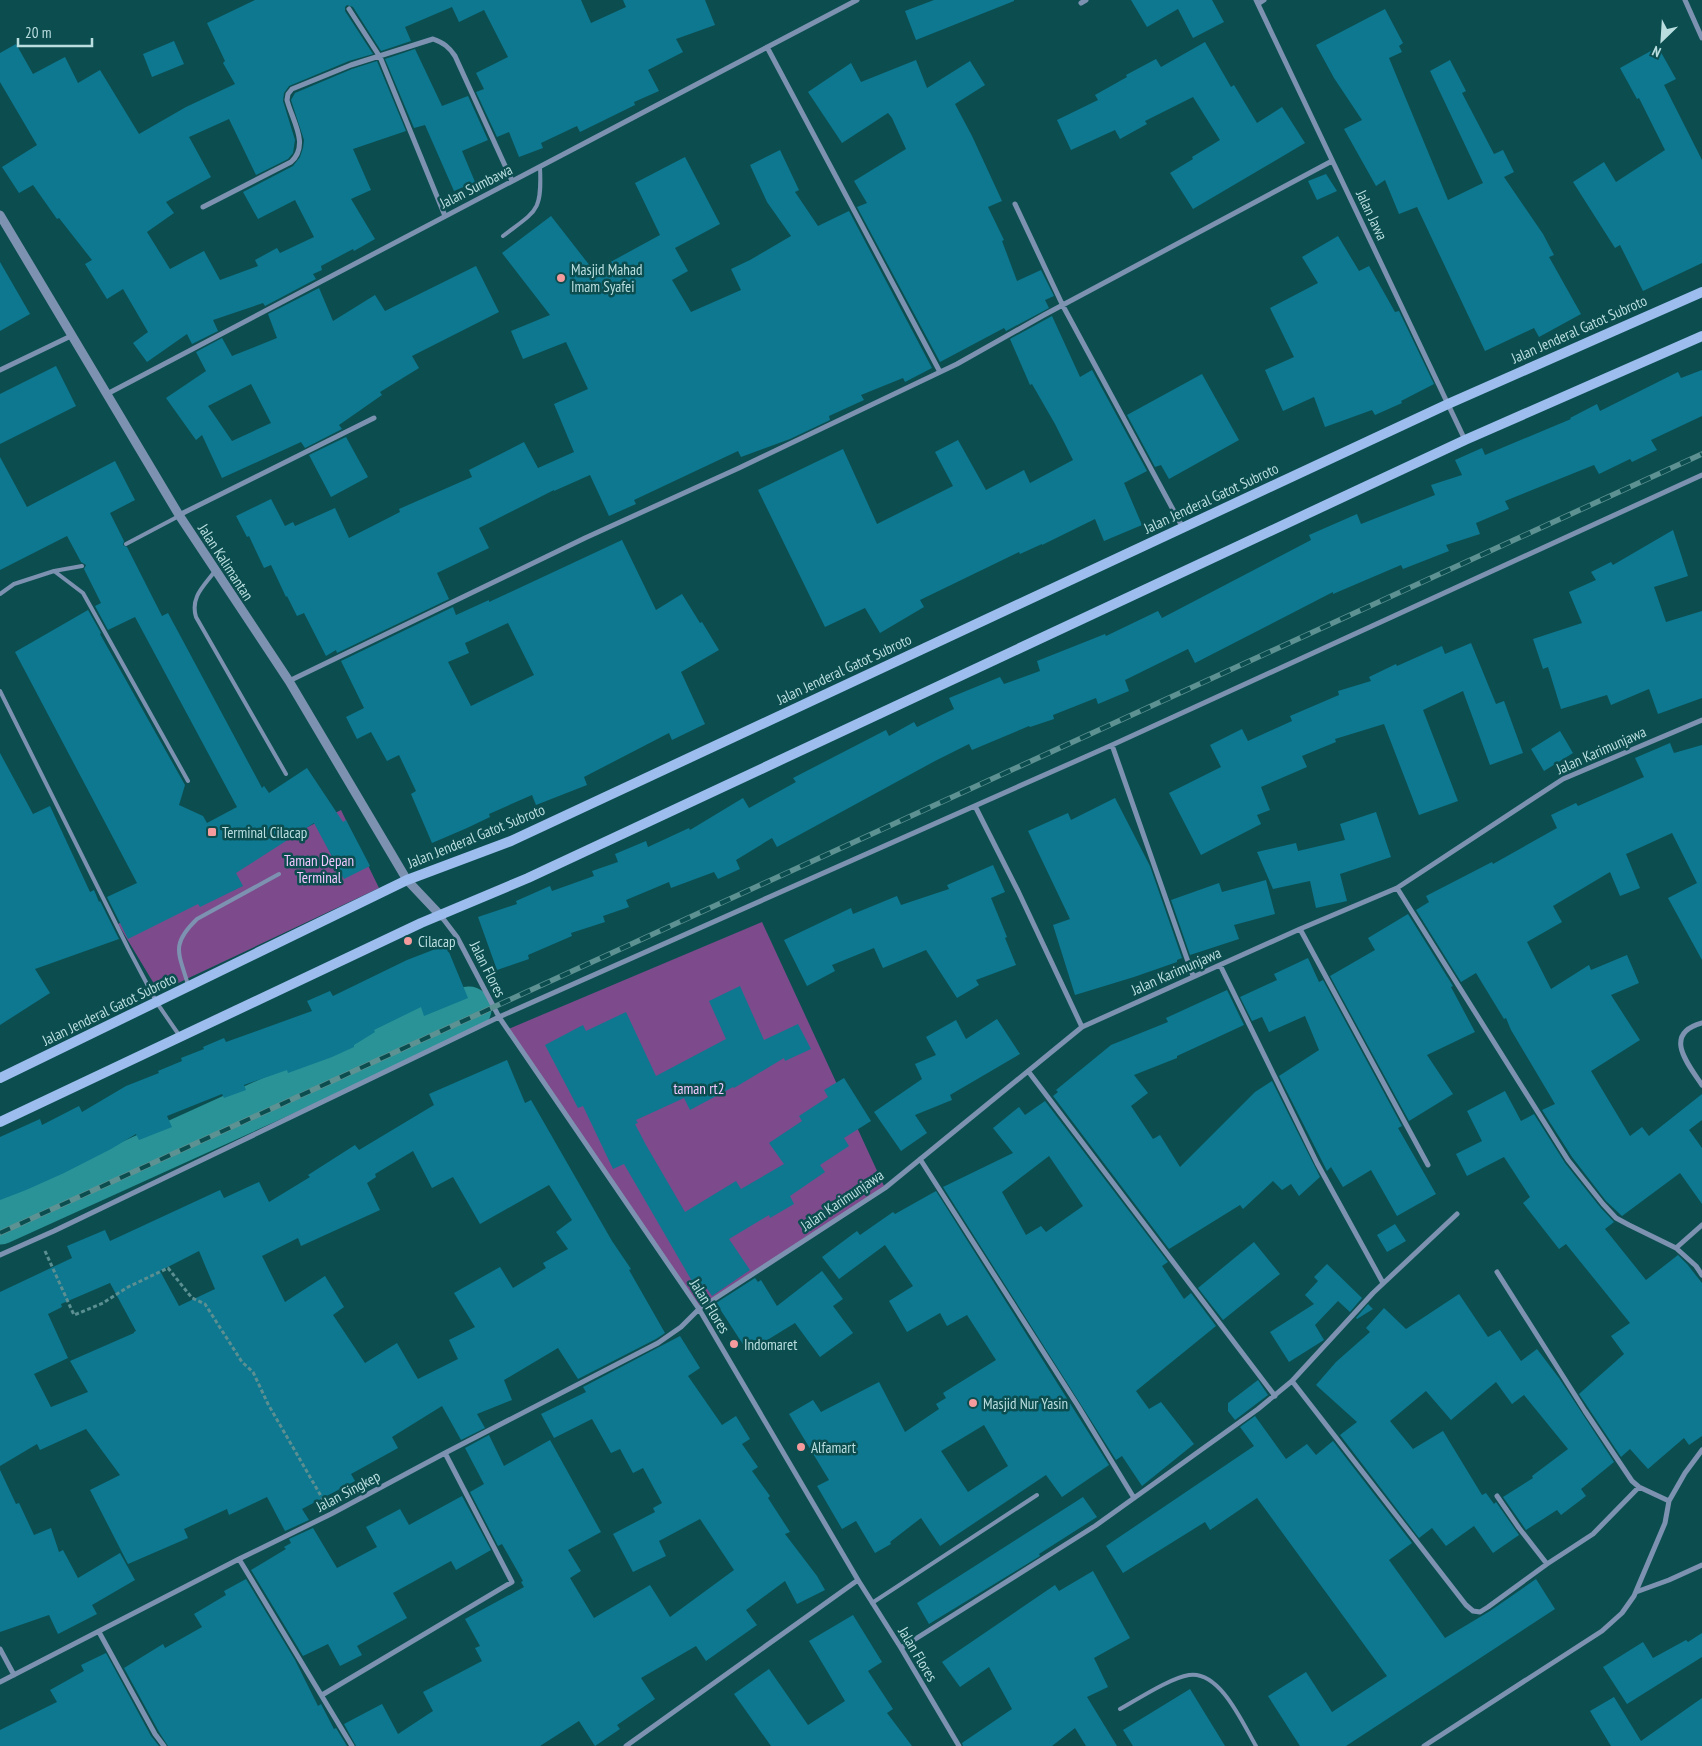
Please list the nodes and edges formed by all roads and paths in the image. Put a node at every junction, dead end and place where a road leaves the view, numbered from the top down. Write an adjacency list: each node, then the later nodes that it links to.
1 (857, 0): 4 (street, Jalan Sumbawa)
2 (1264, 0): 5 (street)
3 (1685, 0): 7 (street)
4 (850, 2): 8 (street, Jalan Sumbawa)
5 (1257, 2): 10 (street, Jalan Jawa)
6 (349, 9): 9 (street)
7 (1702, 38)
8 (767, 47): 11 (street, Jalan Sumbawa); 23 (street)
9 (380, 57): 12 (street); 14 (street); 16 (street)
10 (1332, 160): 19 (street); 25 (street, Jalan Jawa)
11 (540, 167): 12 (street, Jalan Sumbawa); 17 (lane)
12 (512, 181): 16 (street, Jalan Sumbawa)
13 (1015, 204): 19 (street)
14 (204, 207)
15 (0, 214): 20 (street, Jalan Kalimantan)
16 (445, 216): 24 (street, Jalan Sumbawa)
17 (503, 236)
18 (1702, 292): 25 (main road, Jalan Jenderal Gatot Subroto)
19 (1063, 306): 23 (street); 30 (street)
20 (73, 335): 22 (street); 24 (street, Jalan Kalimantan)
21 (1702, 336): 27 (main road)
22 (0, 370)
23 (940, 372): 36 (street)
24 (107, 394): 29 (street, Jalan Kalimantan)
25 (1448, 404): 27 (street, Jalan Jawa); 30 (main road, Jalan Jenderal Gatot Subroto)
26 (374, 418): 29 (street)
27 (1465, 440): 46 (main road)
28 (1702, 475): 39 (street)
29 (179, 515): 31 (lane); 34 (street, Jalan Kalimantan)
30 (1183, 528): 44 (main road, Jalan Jenderal Gatot Subroto)
31 (126, 544)
32 (82, 566): 33 (lane)
33 (54, 571): 35 (lane); 41 (lane)
34 (215, 571): 36 (street, Jalan Kalimantan); 40 (lane)
35 (0, 594)
36 (289, 681): 44 (street, Jalan Kalimantan)
37 (0, 692): 51 (lane)
38 (1702, 720): 45 (street, Jalan Karimunjawa)
39 (1112, 745): 42 (street); 49 (street)
40 (286, 774)
41 (188, 781)
42 (975, 806): 52 (street); 54 (street)
43 (279, 874): 50 (lane)
44 (407, 880): 46 (street, Jalan Kalimantan); 50 (main road, Jalan Jenderal Gatot Subroto)
45 (1397, 888): 47 (street, Jalan Karimunjawa); 65 (street)
46 (441, 916): 52 (street, Jalan Flores); 55 (main road)
47 (1300, 929): 48 (street, Jalan Karimunjawa); 61 (street)
48 (1220, 966): 49 (street, Jalan Karimunjawa); 69 (street)
49 (1193, 976): 54 (street, Jalan Karimunjawa)
50 (189, 988): 51 (main road, Jalan Jenderal Gatot Subroto)
51 (157, 1003): 55 (lane); 57 (main road, Jalan Jenderal Gatot Subroto)
52 (499, 1017): 64 (street); 70 (street, Jalan Flores)
53 (1702, 1023): 58 (street)
54 (1082, 1027): 56 (street, Jalan Karimunjawa)
55 (180, 1037): 59 (main road)
56 (1028, 1071): 60 (street, Jalan Karimunjawa); 72 (street)
57 (0, 1078)
58 (1702, 1085)
59 (0, 1122)
60 (920, 1159): 70 (street, Jalan Karimunjawa); 78 (street)
61 (1428, 1166)
62 (1457, 1214): 69 (street)
63 (1702, 1225): 65 (street)
64 (38, 1238): 66 (street); 80 (path)
65 (1676, 1248): 68 (street)
66 (0, 1255)
67 (1497, 1272): 75 (street)
68 (1702, 1274)
69 (1383, 1283): 71 (street)
70 (699, 1309): 74 (street, Jalan Singkep); 84 (street, Jalan Flores)
71 (1292, 1381): 72 (street); 82 (street)
72 (1274, 1396): 78 (street)
73 (1702, 1450): 79 (street)
74 (445, 1453): 80 (street, Jalan Singkep); 92 (street)
75 (1639, 1487): 79 (street); 82 (street)
76 (1037, 1495): 86 (lane)
77 (1496, 1496): 82 (street)
78 (1134, 1498): 88 (street)
79 (1669, 1501): 85 (street)
80 (331, 1514): 81 (street, Jalan Singkep)
81 (239, 1559): 87 (street, Jalan Singkep); 92 (street)
82 (1547, 1564)
83 (1702, 1565): 85 (street)
84 (858, 1580): 86 (street, Jalan Flores); 96 (street)
85 (1636, 1592): 99 (street)
86 (872, 1603): 88 (street, Jalan Flores)
87 (99, 1632): 90 (street, Jalan Singkep); 94 (street)
88 (901, 1648): 97 (street, Jalan Flores)
89 (0, 1649): 90 (street)
90 (14, 1675): 91 (street, Jalan Singkep)
91 (0, 1682)
92 (322, 1695): 95 (street)
93 (1120, 1709): 98 (lane)
94 (164, 1746)
95 (352, 1746)
96 (626, 1746)
97 (959, 1746)
98 (1256, 1746)
99 (1424, 1746)

